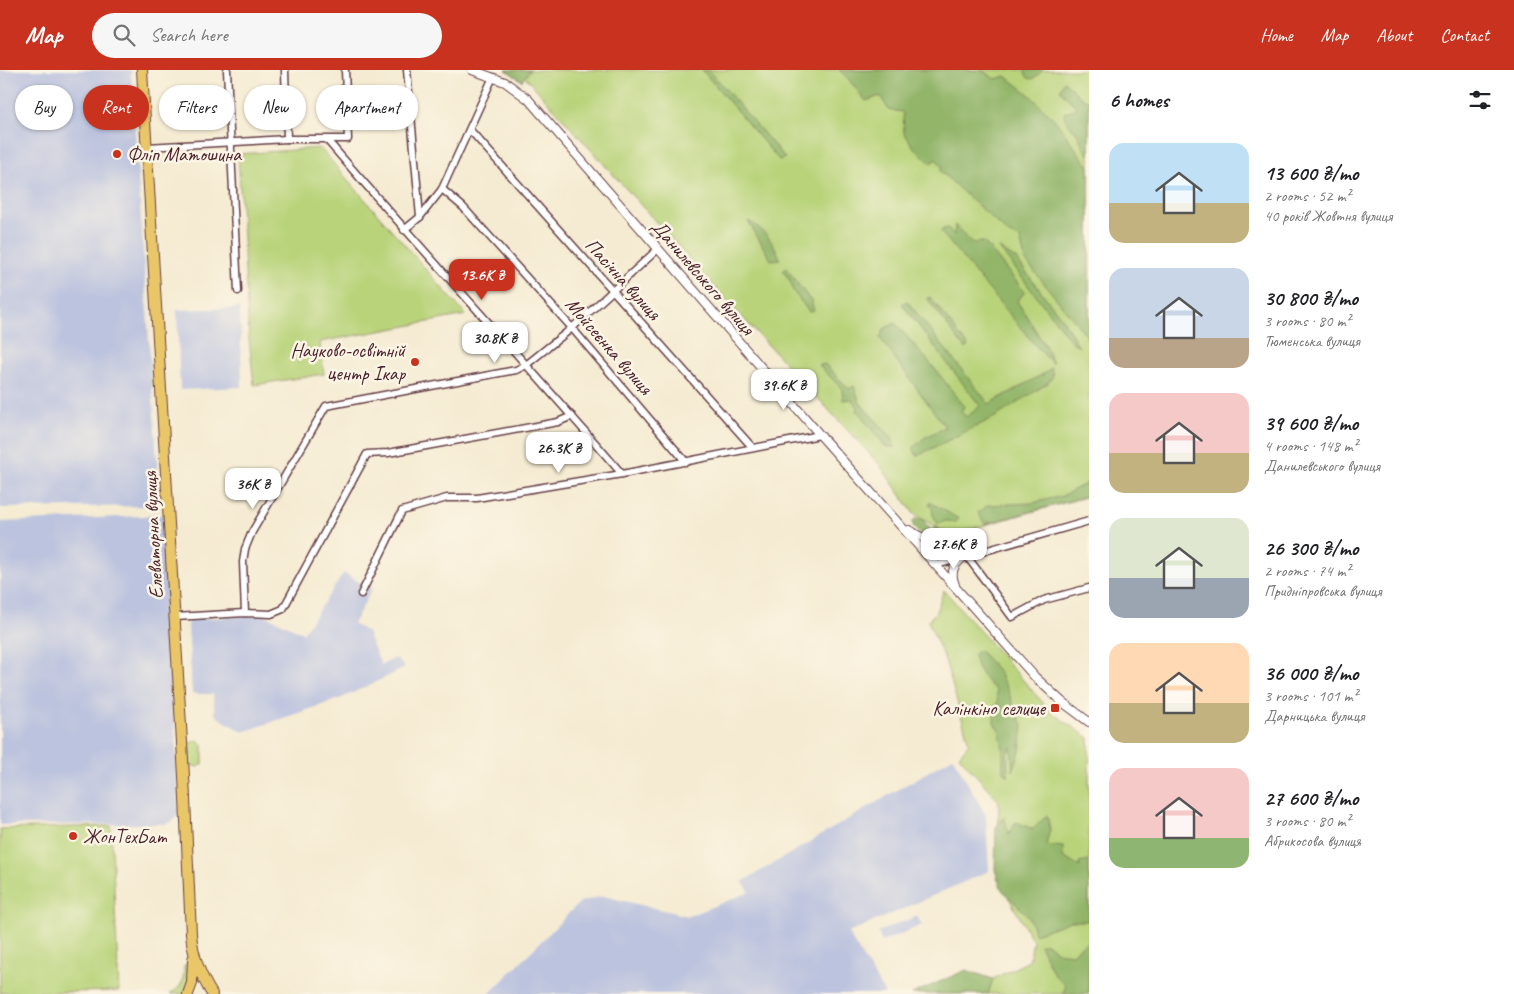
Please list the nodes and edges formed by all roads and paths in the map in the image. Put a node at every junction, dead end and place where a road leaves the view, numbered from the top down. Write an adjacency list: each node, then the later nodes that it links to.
1 (142, 70): 12 (main road, Елеваторна вулиця)
2 (227, 70): 11 (street)
3 (285, 70): 9 (street)
4 (345, 70): 10 (street)
5 (407, 70): 14 (street)
6 (472, 70): 7 (street, Данилевського вулиця)
7 (494, 77): 8 (street); 16 (street, Данилевського вулиця)
8 (470, 130): 13 (street); 17 (street, Пасічна вулиця)
9 (287, 140): 10 (street); 11 (street)
10 (327, 140): 15 (street)
11 (232, 143): 12 (street); 18 (street)
12 (147, 147): 35 (main road, Елеваторна вулиця)
13 (442, 189): 14 (street); 19 (street, Мойсеєнка вулиця)
14 (420, 217): 15 (street)
15 (404, 230): 20 (street)
16 (658, 249): 17 (street); 22 (street, Данилевського вулиця)
17 (613, 291): 19 (street); 23 (street, Пасічна вулиця)
18 (238, 292)
19 (572, 328): 20 (street); 24 (street, Мойсеєнка вулиця)
20 (526, 366): 21 (street); 34 (street)
21 (572, 416): 25 (street); 34 (street)
22 (820, 435): 23 (street); 27 (street, Данилевського вулиця)
23 (753, 448): 24 (street)
24 (686, 462): 25 (street)
25 (622, 474): 33 (street)
26 (1089, 521): 29 (street)
27 (901, 524): 28 (street, Данилевського вулиця); 29 (street)
28 (923, 551): 29 (street); 30 (street, Данилевського вулиця)
29 (964, 553): 30 (street); 31 (street); 32 (street)
30 (936, 565): 32 (street, Данилевського вулиця)
31 (1089, 588)
32 (956, 589): 36 (street, Данилевського вулиця)
33 (360, 594)
34 (245, 613): 35 (street)
35 (175, 617): 37 (main road, Елеваторна вулиця)
36 (1089, 722)
37 (193, 950): 38 (main road); 39 (main road, Елеваторна вулиця)
38 (188, 994)
39 (212, 994)

